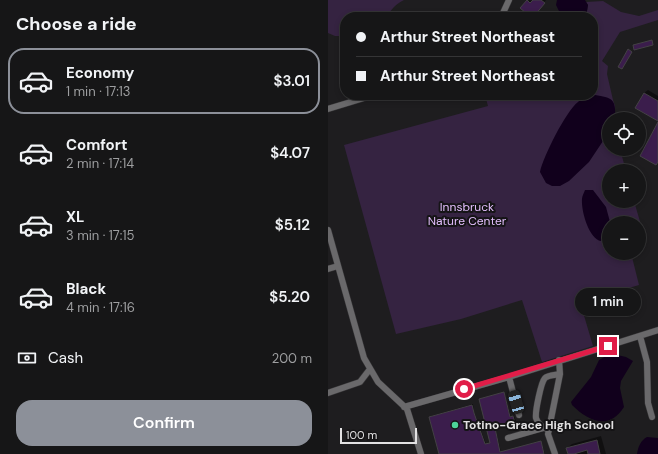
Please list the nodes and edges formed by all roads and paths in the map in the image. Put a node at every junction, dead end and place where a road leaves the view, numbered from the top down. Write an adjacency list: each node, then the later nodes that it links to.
1 (508, 0): 2 (street)
2 (503, 12)
3 (359, 100): 4 (street)
4 (328, 110)
5 (328, 230): 6 (street)
6 (338, 266): 7 (street); 11 (street)
7 (328, 269)
8 (658, 330): 9 (street)
9 (640, 336): 10 (street); 17 (street)
10 (559, 360): 12 (street); 13 (street)
11 (370, 369): 14 (street); 15 (street)
12 (560, 374): 18 (street); 18 (street)
13 (509, 376): 15 (street); 16 (street)
14 (328, 393)
15 (404, 406): 20 (street)
16 (520, 415)
17 (652, 417)
18 (546, 429): 19 (street); 21 (street)
19 (508, 438)
20 (421, 454)
21 (555, 454)

